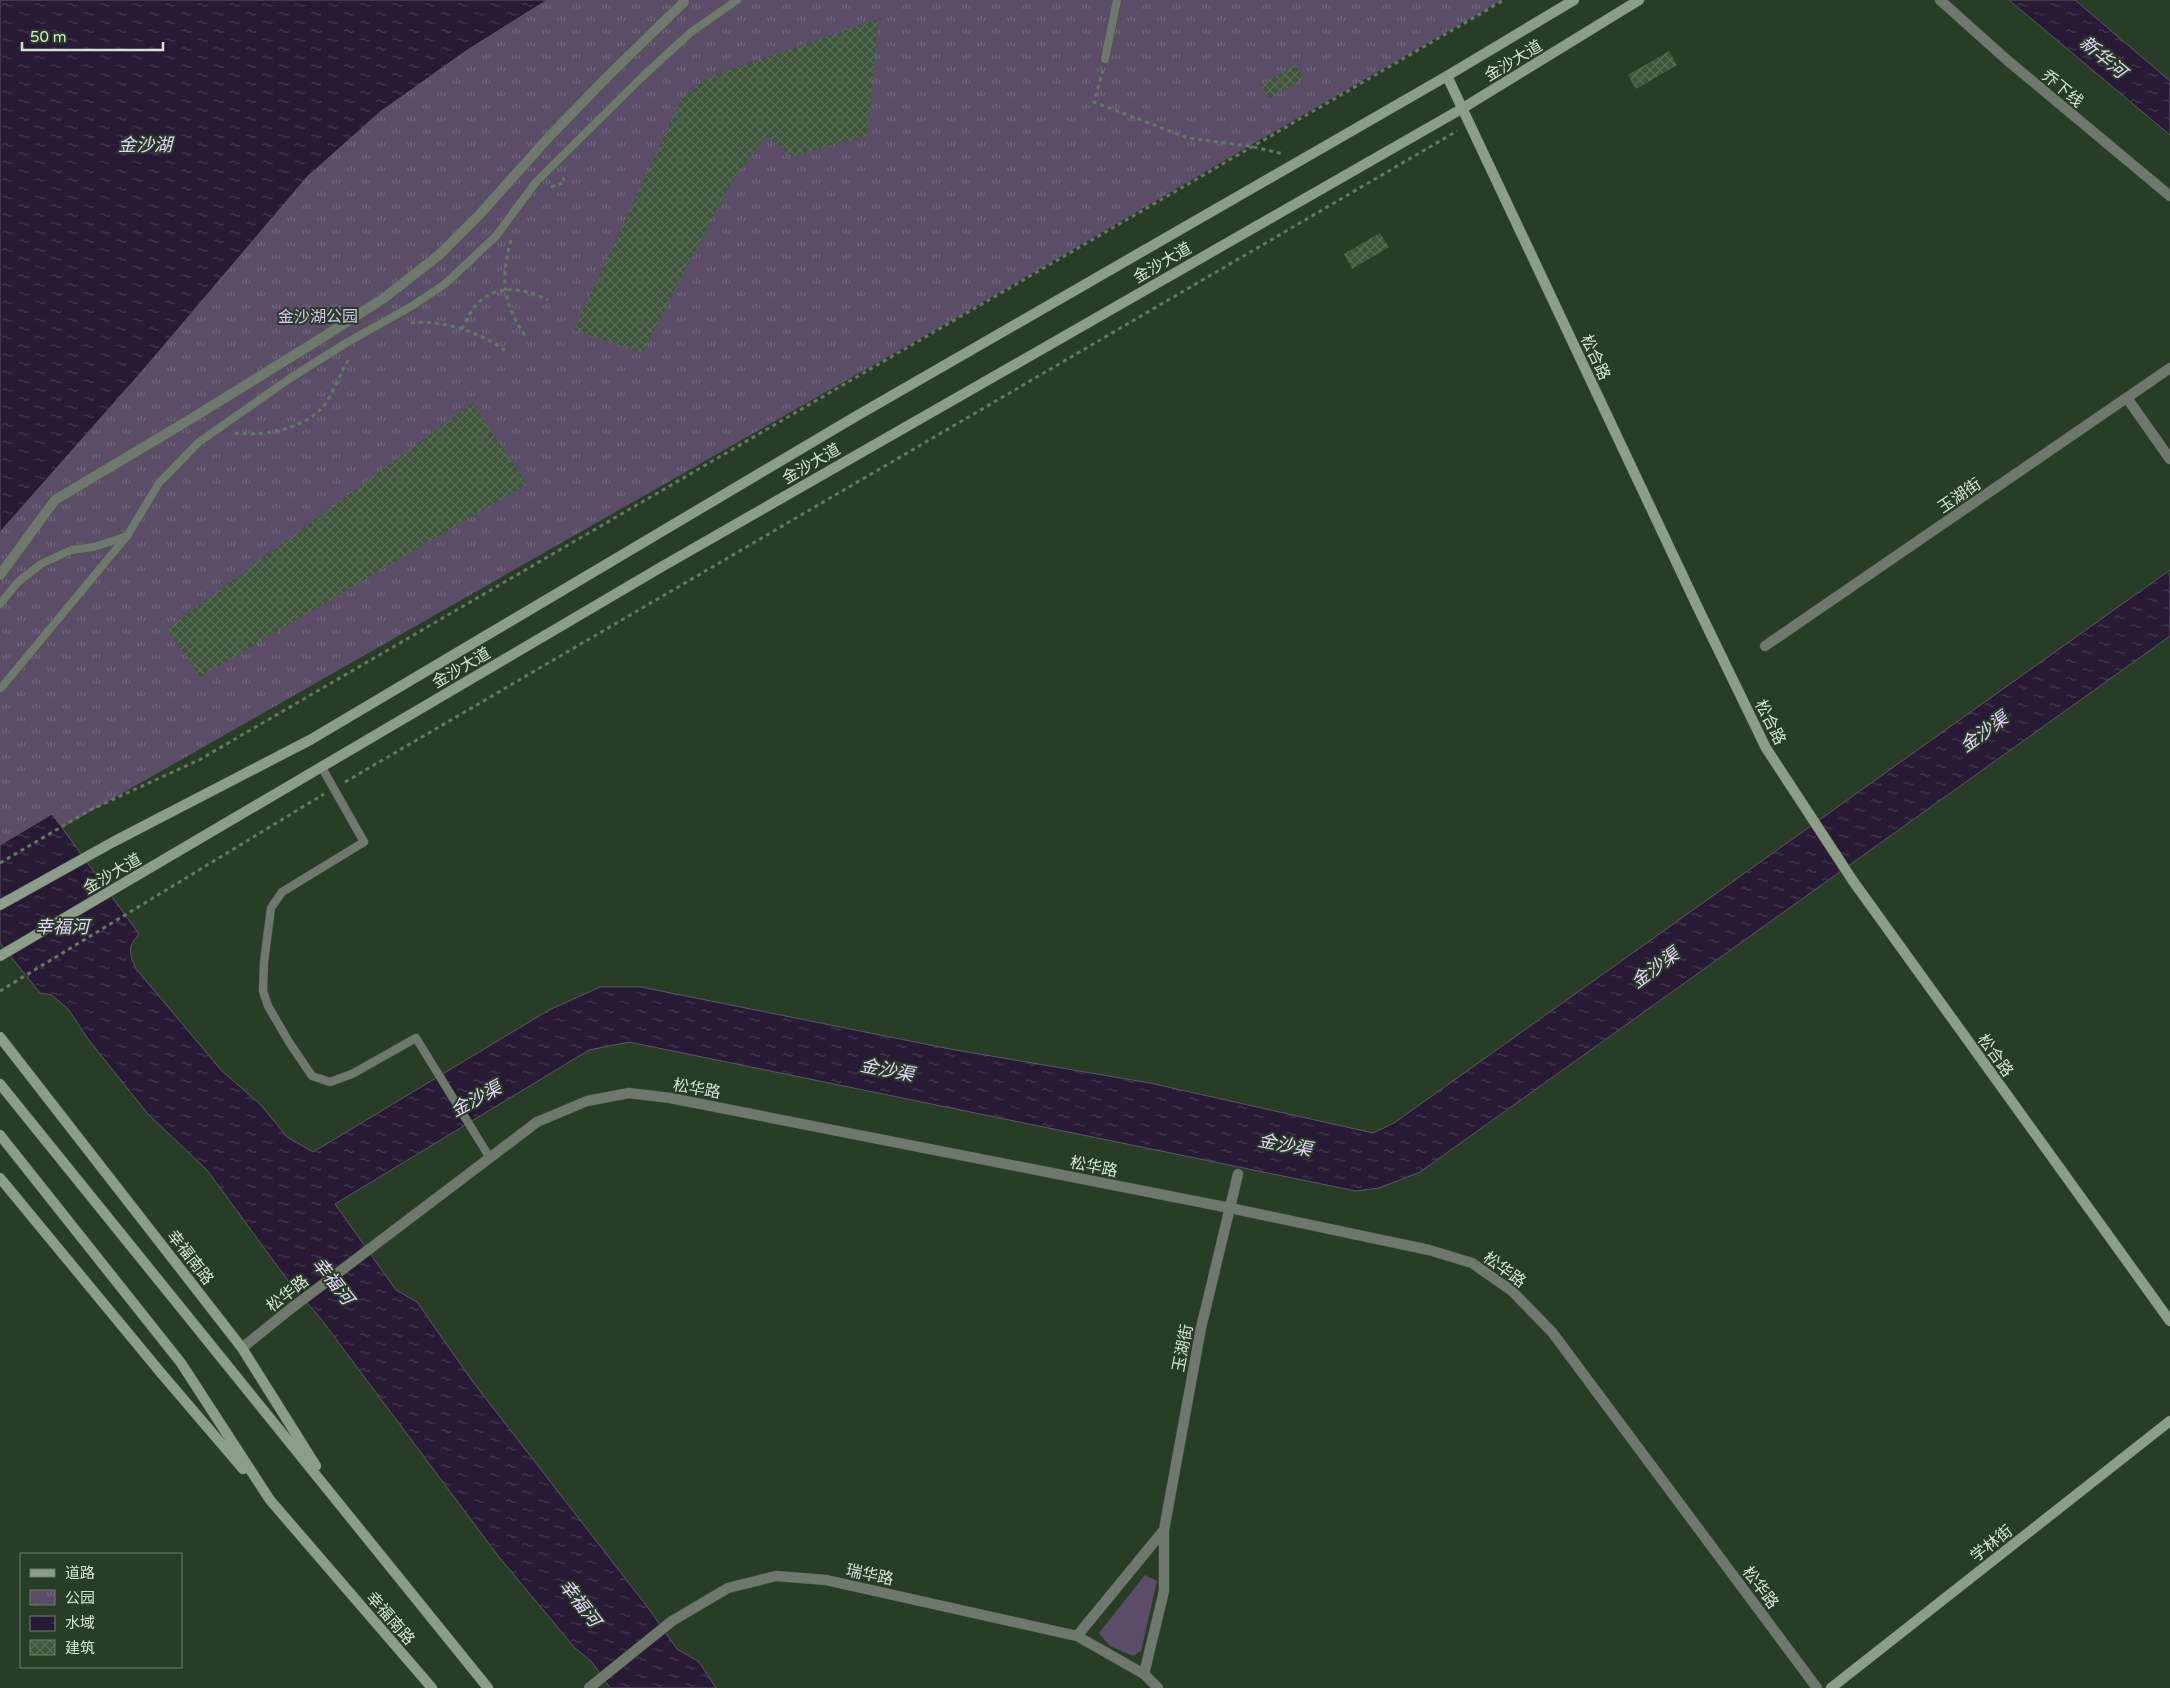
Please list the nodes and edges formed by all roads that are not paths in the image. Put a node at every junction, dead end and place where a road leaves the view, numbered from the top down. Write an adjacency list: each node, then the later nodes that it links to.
1 (737, 0): 14 (lane)
2 (1117, 0): 7 (lane)
3 (1574, 0): 8 (main road, 金沙大道)
4 (1639, 0): 9 (main road, 金沙大道)
5 (1940, 0): 10 (street, 乔下线)
6 (684, 2): 15 (street)
7 (1105, 59)
8 (1447, 76): 9 (main road, 松合路); 20 (main road, 金沙大道)
9 (1463, 108): 19 (main road, 金沙大道); 29 (main road, 松合路)
10 (2170, 196)
11 (2170, 368): 12 (street, 玉湖街)
12 (2127, 398): 13 (street); 17 (street, 玉湖街)
13 (2170, 459)
14 (127, 536): 16 (lane); 18 (lane)
15 (0, 575)
16 (0, 604)
17 (1765, 646)
18 (1, 688)
19 (321, 766): 21 (main road, 金沙大道); 25 (lane)
20 (0, 905)
21 (0, 956)
22 (0, 1036): 30 (main road, 幸福南路)
23 (0, 1084): 33 (main road, 幸福南路)
24 (0, 1135): 32 (main road, 幸福南路)
25 (490, 1158): 28 (street, 松华路); 30 (street, 松华路)
26 (1238, 1174): 28 (street, 玉湖街)
27 (0, 1178): 32 (main road, 幸福南路)
28 (1230, 1208): 34 (street, 玉湖街); 41 (street, 松华路)
29 (2170, 1321)
30 (242, 1348): 33 (main road, 幸福南路)
31 (2170, 1421): 42 (main road, 学林街)
32 (270, 1500): 37 (main road, 幸福南路)
33 (342, 1507): 38 (main road, 幸福南路)
34 (1164, 1530): 35 (street, 玉湖街); 36 (street, 玉湖街)
35 (1077, 1636): 36 (street, 瑞华路); 39 (street, 瑞华路)
36 (1144, 1674): 40 (street, 瑞华路)
37 (432, 1688)
38 (488, 1688)
39 (589, 1688)
40 (1158, 1688)
41 (1817, 1688)
42 (1831, 1688)

